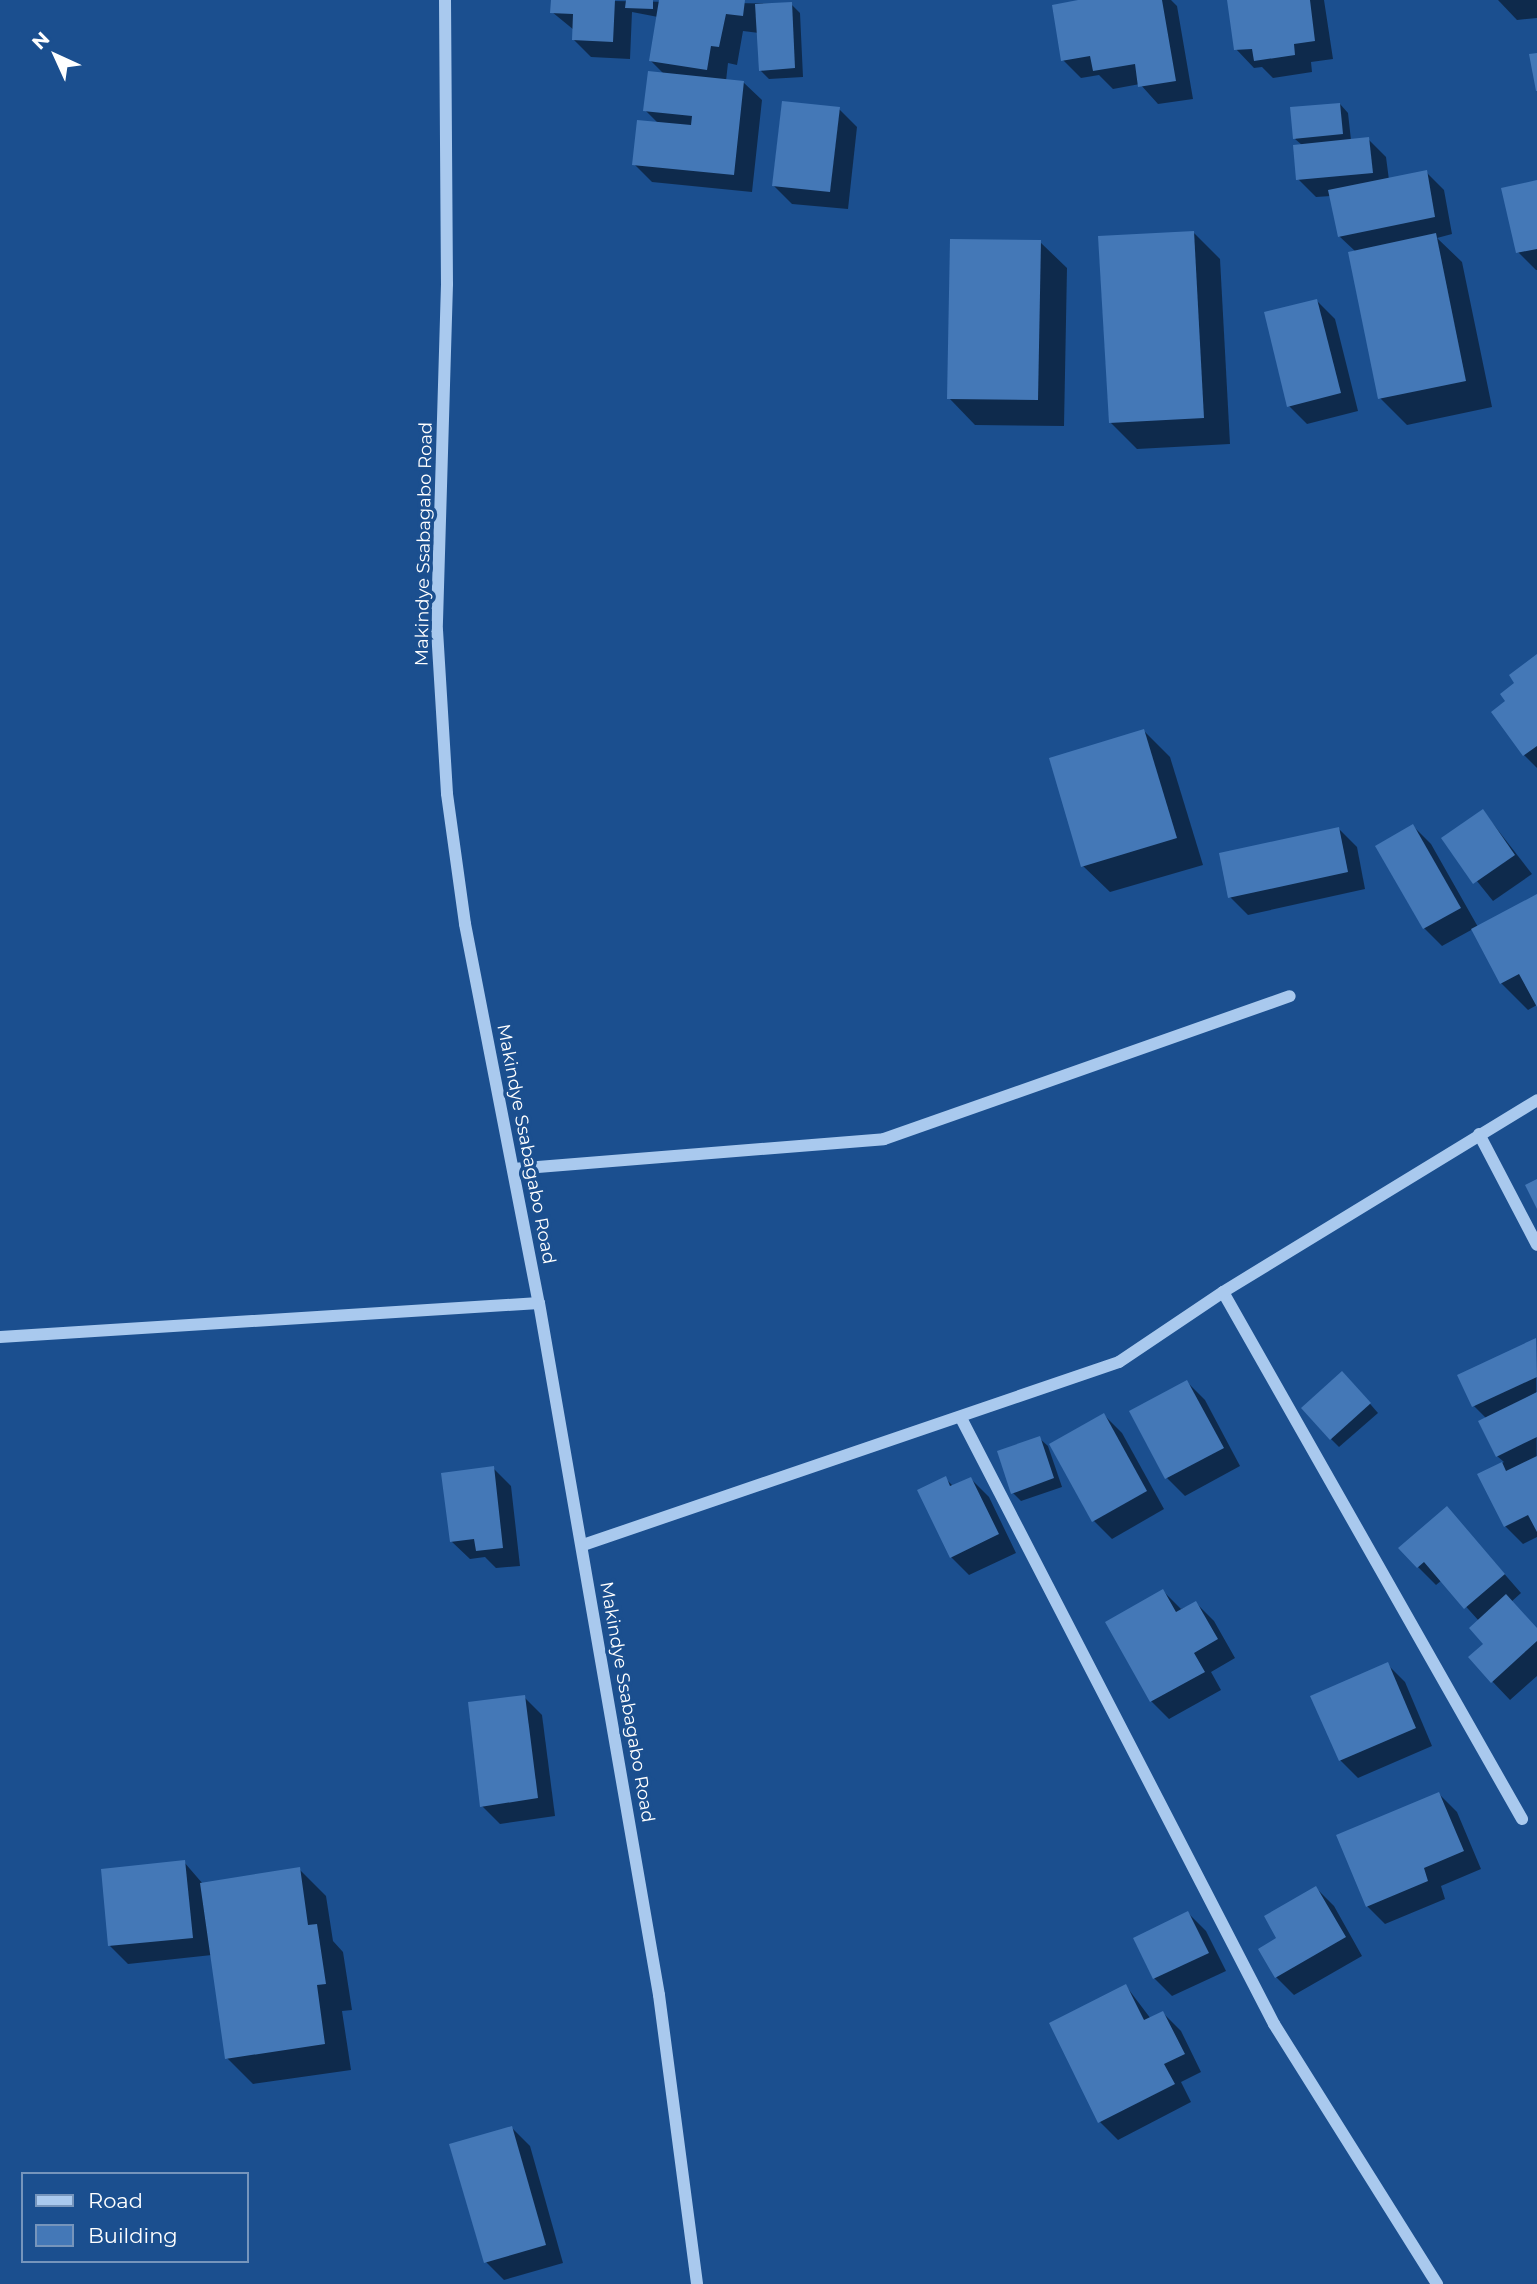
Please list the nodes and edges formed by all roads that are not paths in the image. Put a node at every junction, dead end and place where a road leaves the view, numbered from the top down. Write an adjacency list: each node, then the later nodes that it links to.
1 (445, 0): 5 (street, Makindye Ssabagabo Road)
2 (1290, 996): 5 (street)
3 (1537, 1100): 4 (street)
4 (1479, 1134): 6 (street); 7 (street)
5 (513, 1168): 8 (street, Makindye Ssabagabo Road)
6 (1537, 1245)
7 (1223, 1292): 10 (street); 12 (street)
8 (539, 1303): 9 (street); 11 (street, Makindye Ssabagabo Road)
9 (0, 1337)
10 (961, 1418): 11 (street); 14 (street)
11 (583, 1545): 13 (street, Makindye Ssabagabo Road)
12 (1522, 1819)
13 (697, 2284)
14 (1437, 2284)

